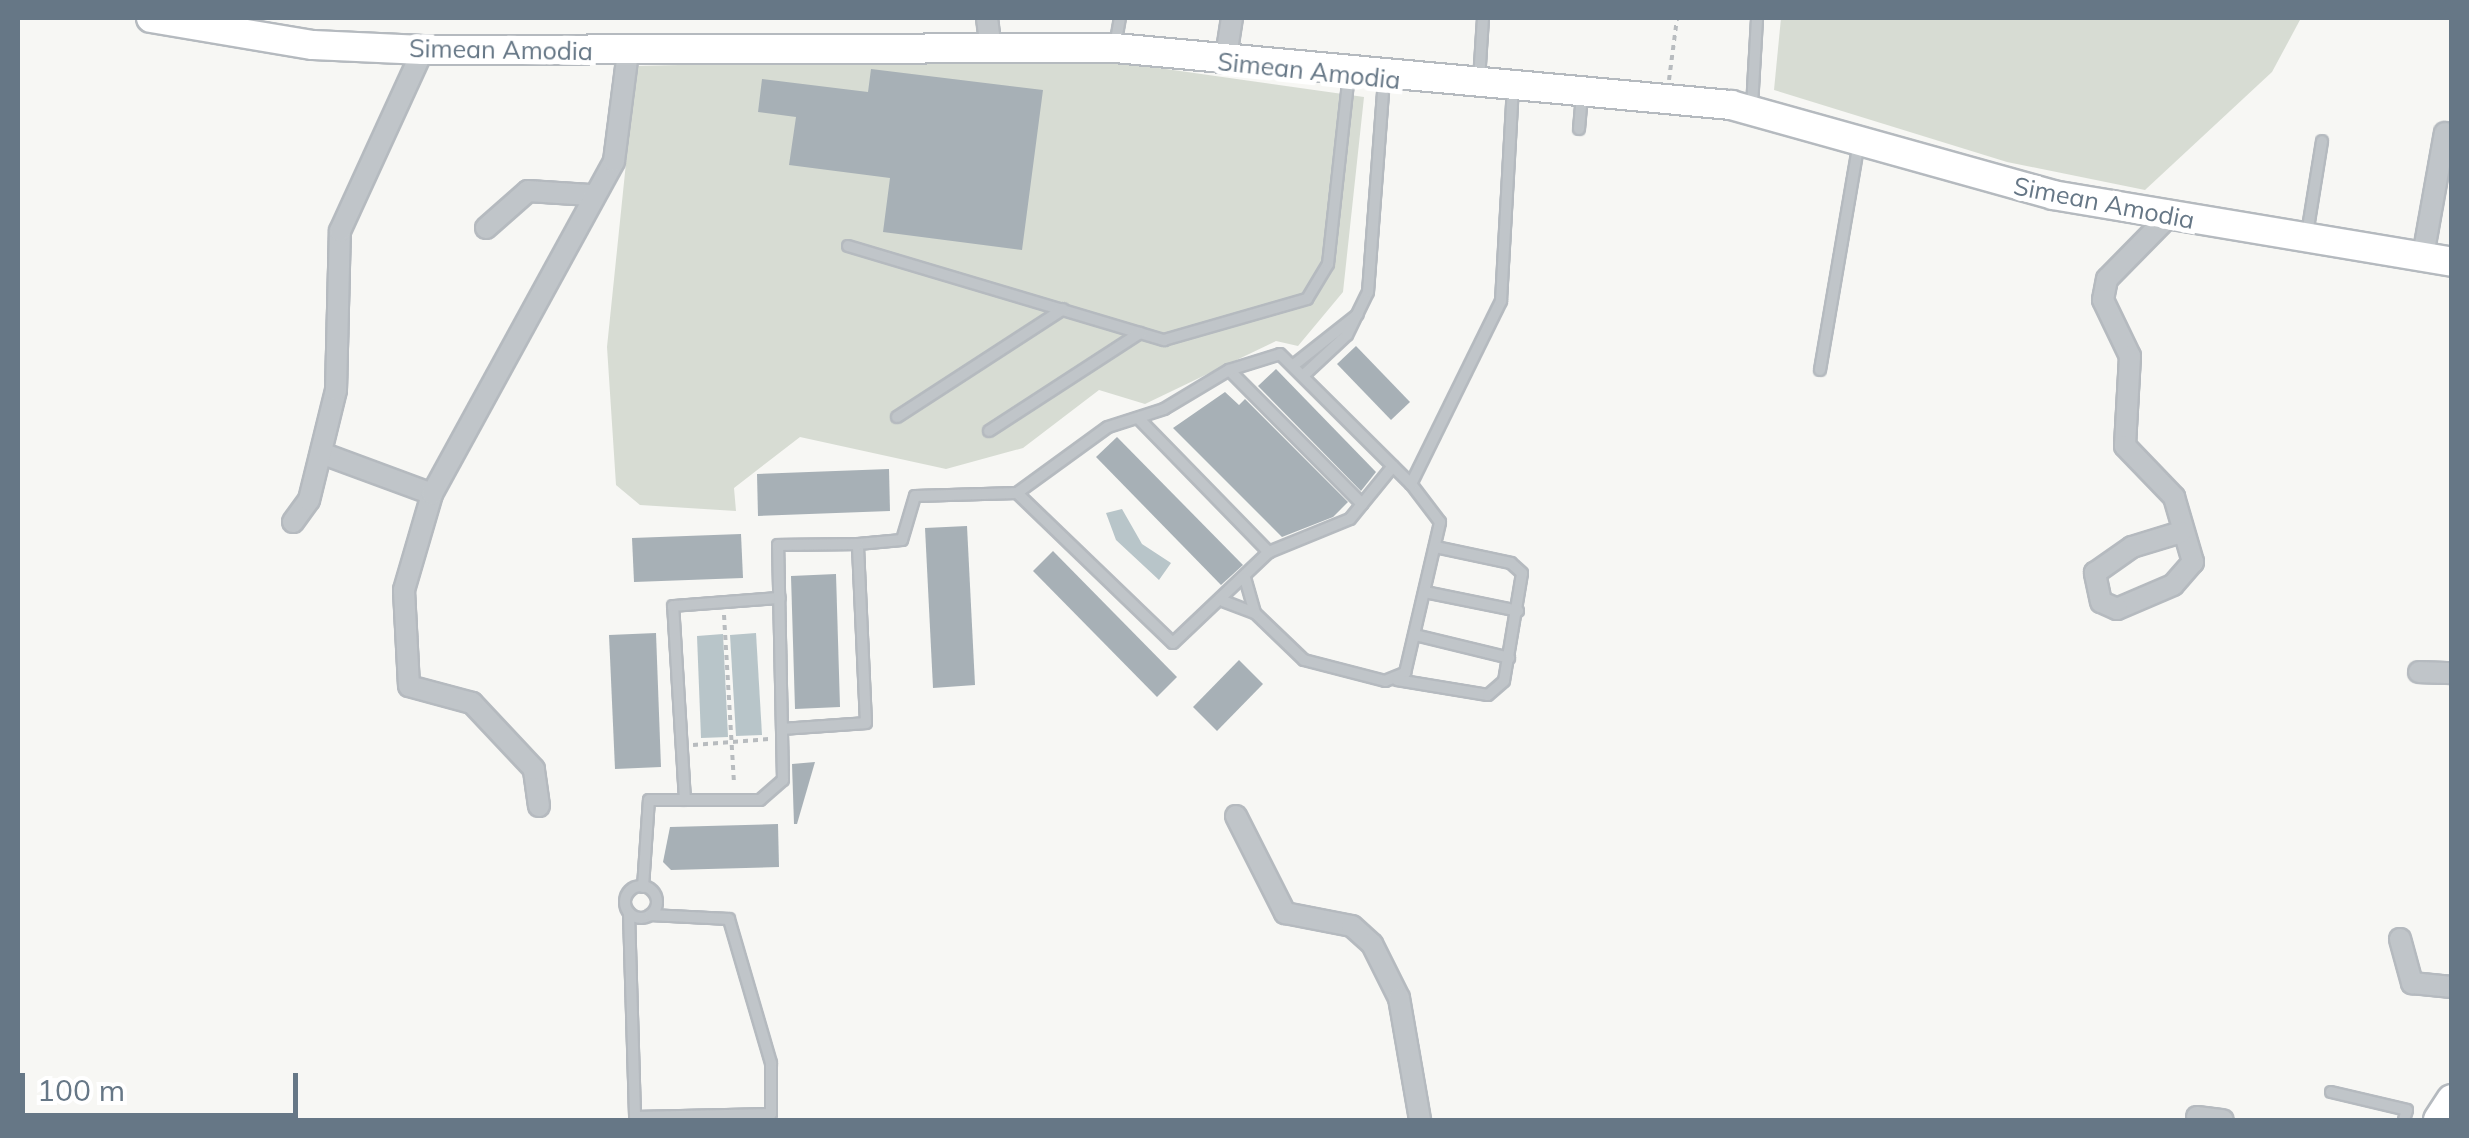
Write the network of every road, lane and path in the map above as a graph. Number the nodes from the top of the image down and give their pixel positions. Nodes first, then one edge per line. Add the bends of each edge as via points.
1 (151, 18) edge
2 (1120, 18) edge
3 (1232, 18) edge
4 (1483, 18) edge
5 (1677, 18) edge
6 (1757, 18) edge
7 (203, 23) edge
8 (988, 31) edge
9 (1115, 48) junction
10 (423, 50) junction
11 (628, 52) junction
12 (1224, 63) junction
13 (1349, 75) junction
14 (1384, 79) junction
15 (1478, 86) junction
16 (1513, 89) junction
17 (1582, 94) junction
18 (1666, 99) junction
19 (1752, 108) junction
20 (1579, 129) dead end
21 (2445, 133) dead end
22 (1860, 136) junction
23 (2322, 141) dead end
24 (590, 196) junction
25 (2169, 216) junction
26 (486, 228) dead end
27 (2307, 236) junction
28 (848, 246) dead end
29 (2423, 256) junction
30 (2452, 262) edge
31 (1063, 309) junction
32 (1360, 314) junction
33 (1140, 332) junction
34 (1295, 364) junction
35 (1229, 370) junction
36 (1820, 370) dead end
37 (1305, 374) junction
38 (898, 417) dead end
39 (1140, 420) junction
40 (988, 431) dead end
41 (321, 452) junction
42 (1393, 466) junction
43 (1410, 484) junction
44 (1017, 492) junction
45 (432, 494) junction
46 (1362, 504) junction
47 (293, 522) dead end
48 (2181, 532) junction
49 (858, 544) junction
50 (1436, 547) junction
51 (1269, 552) junction
52 (1245, 578) junction
53 (1425, 592) junction
54 (780, 598) junction
55 (1223, 601) junction
56 (724, 602) junction
57 (1518, 610) junction
58 (1255, 613) junction
59 (1416, 635) junction
60 (1508, 658) junction
61 (2419, 672) dead end
62 (2452, 673) edge
63 (1398, 680) junction
64 (783, 733) junction
65 (732, 742) junction
66 (682, 746) junction
67 (685, 800) junction
68 (734, 800) junction
69 (539, 806) dead end
70 (1236, 816) dead end
71 (643, 886) junction
72 (629, 913) junction
73 (650, 915) junction
74 (2400, 939) dead end
75 (2452, 987) edge
76 (2332, 1092) dead end
77 (2452, 1100) edge
78 (2197, 1117) dead end
79 (1420, 1120) edge
80 (2223, 1120) edge
81 (2404, 1120) edge
82 (2439, 1120) edge

1 - 7 street, Simean Amodia
2 - 9 lane
3 - 12 street
4 - 15 lane
5 - 18 path
6 - 19 lane
7 - 10 street, Simean Amodia
8 - 9 street, Simean Amodia
8 - 11 street, Simean Amodia
9 - 12 street, Simean Amodia
10 - 11 street, Simean Amodia
10 - 41 street via 340,231 336,390
11 - 24 street via 624,128
12 - 13 street, Simean Amodia
13 - 14 street, Simean Amodia
13 - 33 lane via 1328,264 1307,300 1164,340
14 - 15 street, Simean Amodia
14 - 32 lane
15 - 16 street, Simean Amodia
16 - 17 street, Simean Amodia
16 - 43 lane via 1495,327
17 - 18 street, Simean Amodia
17 - 20 lane
18 - 19 street, Simean Amodia
19 - 22 street, Simean Amodia
21 - 29 street
22 - 25 street, Simean Amodia via 1998,182
22 - 36 lane
23 - 27 lane
24 - 26 street via 528,191
24 - 45 street
25 - 27 street, Simean Amodia
25 - 48 street via 2107,279 2103,300 2130,356 2125,446 2167,486
27 - 29 street, Simean Amodia
28 - 31 lane
29 - 30 street, Simean Amodia
31 - 33 lane
31 - 38 lane
32 - 34 lane
32 - 37 lane
33 - 40 lane
34 - 35 lane via 1272,354
34 - 37 lane
35 - 39 lane
35 - 46 lane
37 - 42 lane
39 - 44 lane via 1108,426
39 - 51 lane
41 - 45 street
41 - 47 street
42 - 43 lane
42 - 46 lane
43 - 50 lane via 1440,522
44 - 49 lane via 915,496 902,540
44 - 55 lane via 1173,643
45 - 69 street via 404,590 409,686 472,703 534,768
46 - 51 lane via 1306,543
48 - 48 street via 2132,546 2096,573 2100,602 2117,609 2188,575 2192,553
49 - 54 lane via 778,545
49 - 64 lane via 866,723
50 - 53 lane
50 - 57 lane via 1518,568
51 - 52 lane
52 - 55 lane
52 - 58 lane
53 - 57 lane
53 - 59 lane
54 - 56 lane
54 - 64 lane
55 - 58 lane
56 - 65 path
56 - 66 lane via 673,606
57 - 60 lane
58 - 63 lane via 1304,660
59 - 60 lane
59 - 63 lane
60 - 63 lane via 1497,693
61 - 62 street
64 - 65 path
64 - 68 lane via 774,794
65 - 66 path
65 - 68 path
66 - 67 lane
67 - 68 lane
67 - 71 lane via 649,800
70 - 79 street via 1284,913 1352,926 1372,944 1398,998
71 - 72 lane via 629,892
71 - 73 lane via 656,898
72 - 73 lane
72 - 73 lane via 634,1117 771,1114 771,1063 730,919
74 - 75 street via 2412,983
76 - 81 lane via 2407,1110
77 - 82 main road
78 - 80 street

